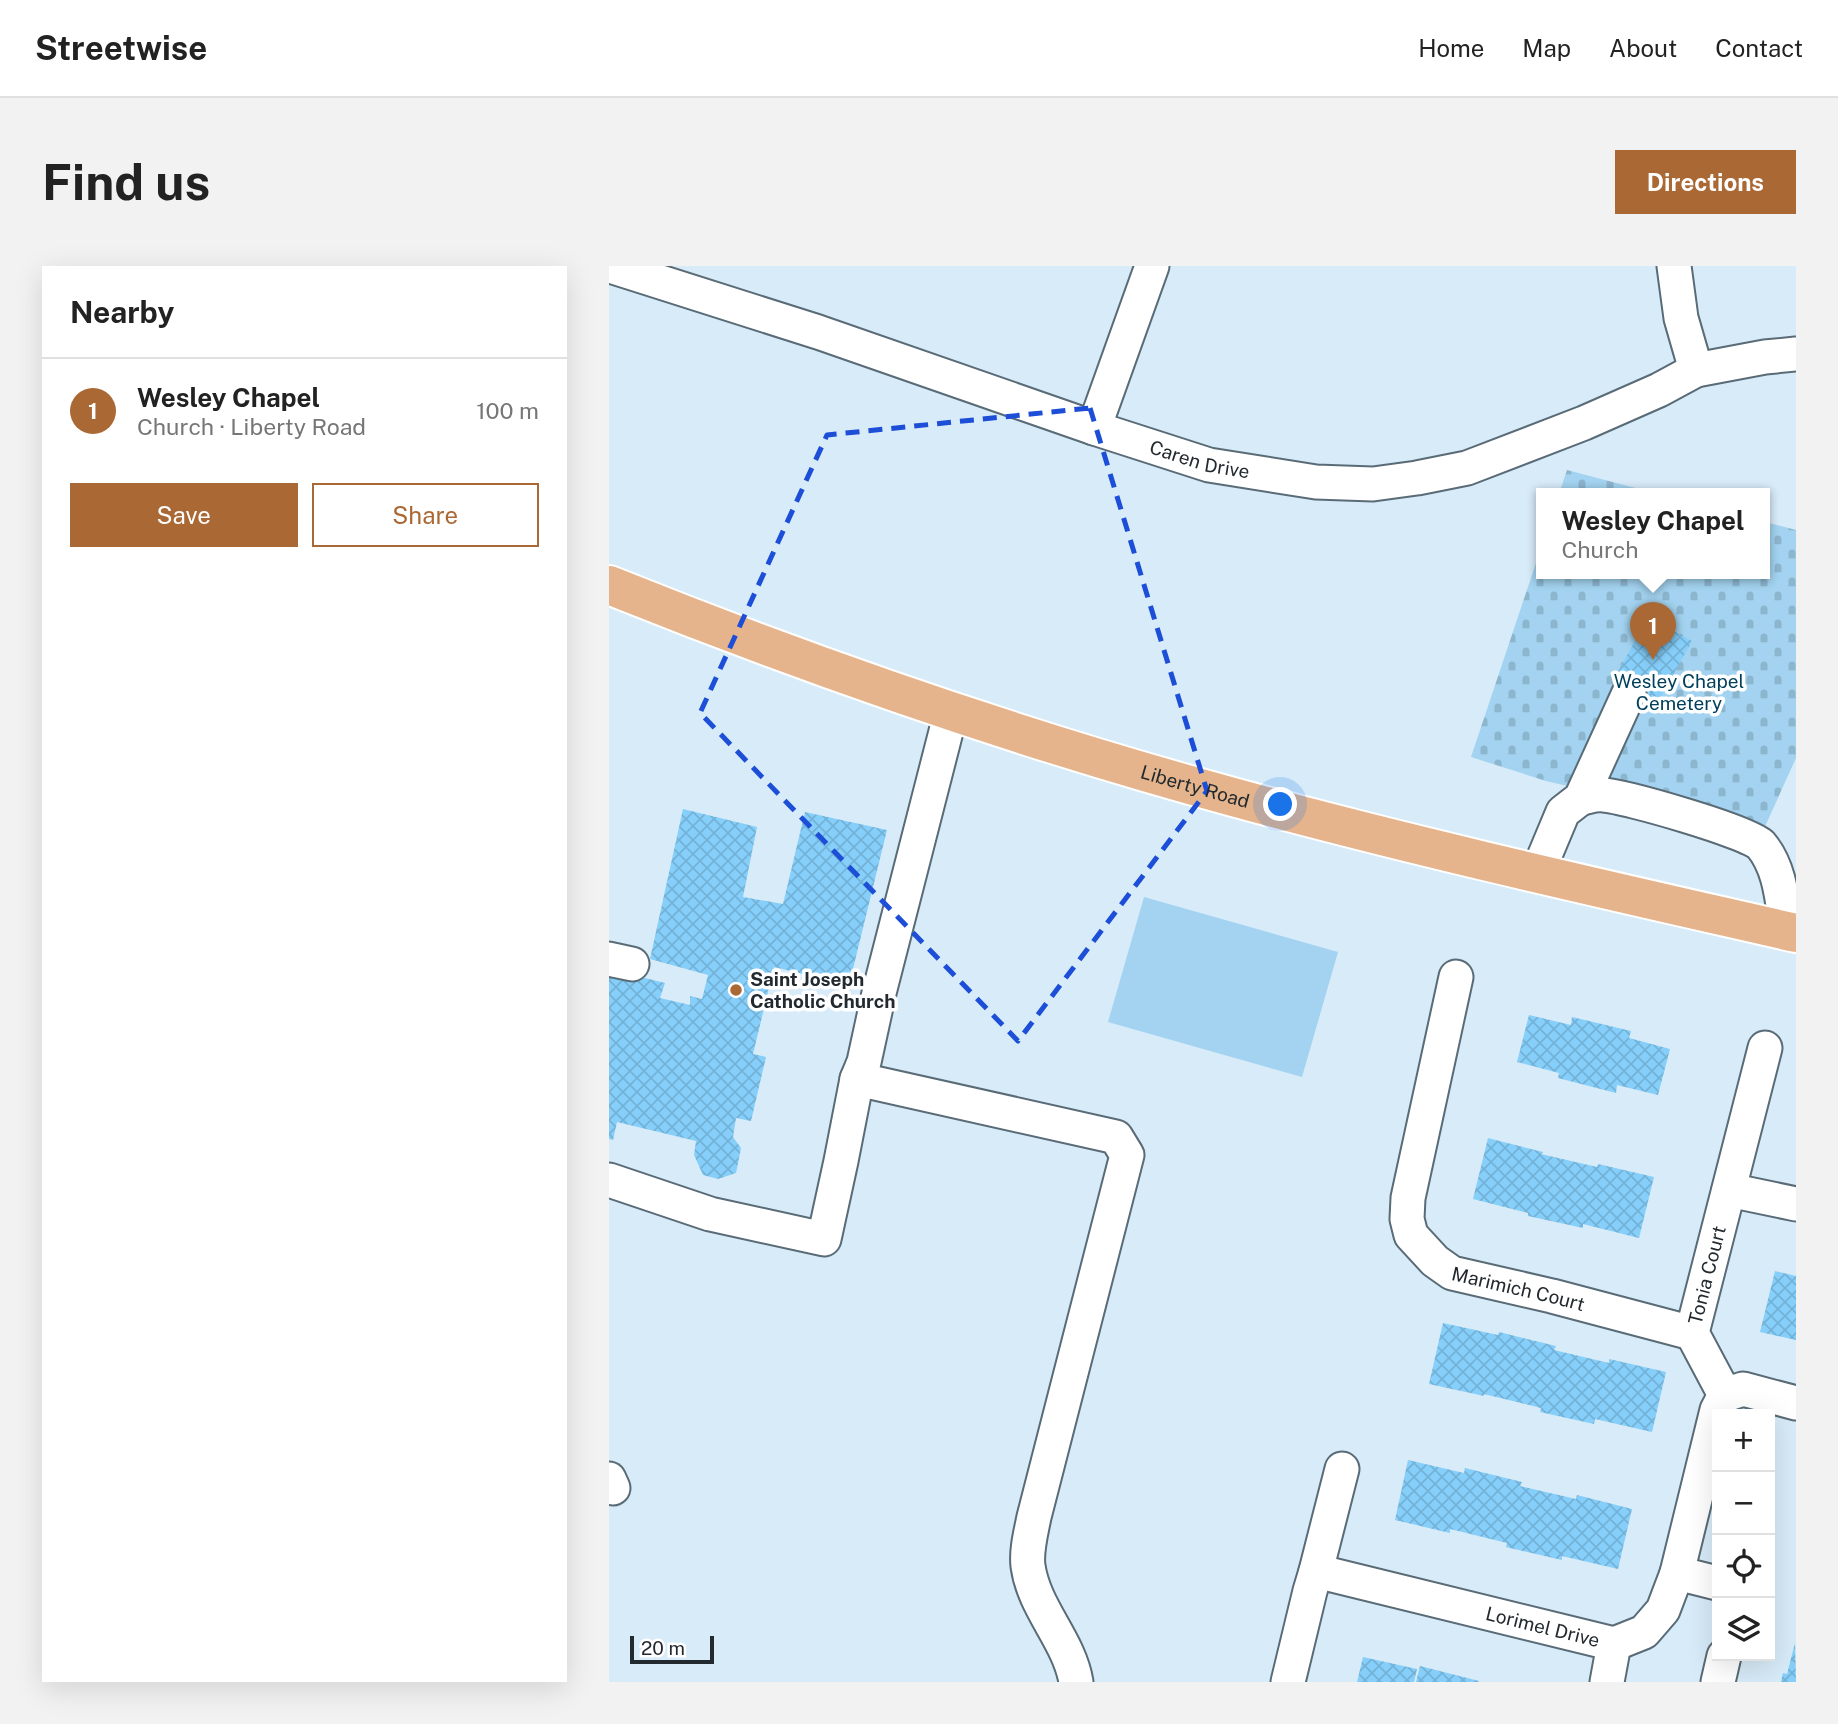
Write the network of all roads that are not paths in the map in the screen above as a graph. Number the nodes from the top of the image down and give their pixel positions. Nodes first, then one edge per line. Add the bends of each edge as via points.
1 (610, 266) edge
2 (1151, 266) edge
3 (1674, 266) edge
4 (1796, 354) edge
5 (1696, 370) junction
6 (1094, 428) junction
7 (609, 585) edge
8 (1629, 693) dead end
9 (951, 712) junction
10 (1581, 798) junction
11 (1537, 874) junction
12 (1792, 932) edge
13 (1456, 977) dead end
14 (1765, 1048) dead end
15 (860, 1070) junction
16 (609, 1180) edge
17 (1729, 1190) junction
18 (1796, 1204) edge
19 (1692, 1333) junction
20 (1725, 1395) junction
21 (1796, 1403) edge
22 (1342, 1469) dead end
23 (1316, 1571) junction
24 (1677, 1573) junction
25 (1712, 1582) edge
26 (1614, 1644) junction
27 (1723, 1661) edge
28 (1076, 1682) edge
29 (1288, 1682) edge
30 (1607, 1682) edge
31 (1718, 1682) edge

1 - 6 street, Caren Drive
2 - 6 street
3 - 5 street via 1681,318
4 - 5 street, Caren Drive
5 - 6 street, Caren Drive via 1584,424 1467,468 1373,484 1316,482 1209,465
7 - 9 main road, Liberty Road
8 - 10 street
9 - 11 main road, Liberty Road via 1231,797
9 - 15 street
10 - 11 street via 1563,812
10 - 12 street via 1602,795 1642,804 1758,842 1776,870
11 - 12 main road, Liberty Road
13 - 19 street, Marimich Court via 1408,1198 1411,1235 1452,1273
14 - 17 street, Tonia Court
15 - 16 street via 824,1239 710,1214
15 - 28 street via 1116,1137 1127,1155 1030,1542 1028,1564 1035,1592 1068,1653
17 - 18 street
17 - 19 street, Tonia Court
19 - 20 street, Tonia Court
20 - 21 street via 1743,1390
20 - 24 street, Lorimel Drive via 1717,1410
22 - 23 street
23 - 26 street, Lorimel Drive
23 - 29 street
24 - 25 street
24 - 26 street, Lorimel Drive via 1657,1618 1644,1632
26 - 30 street
27 - 31 street

